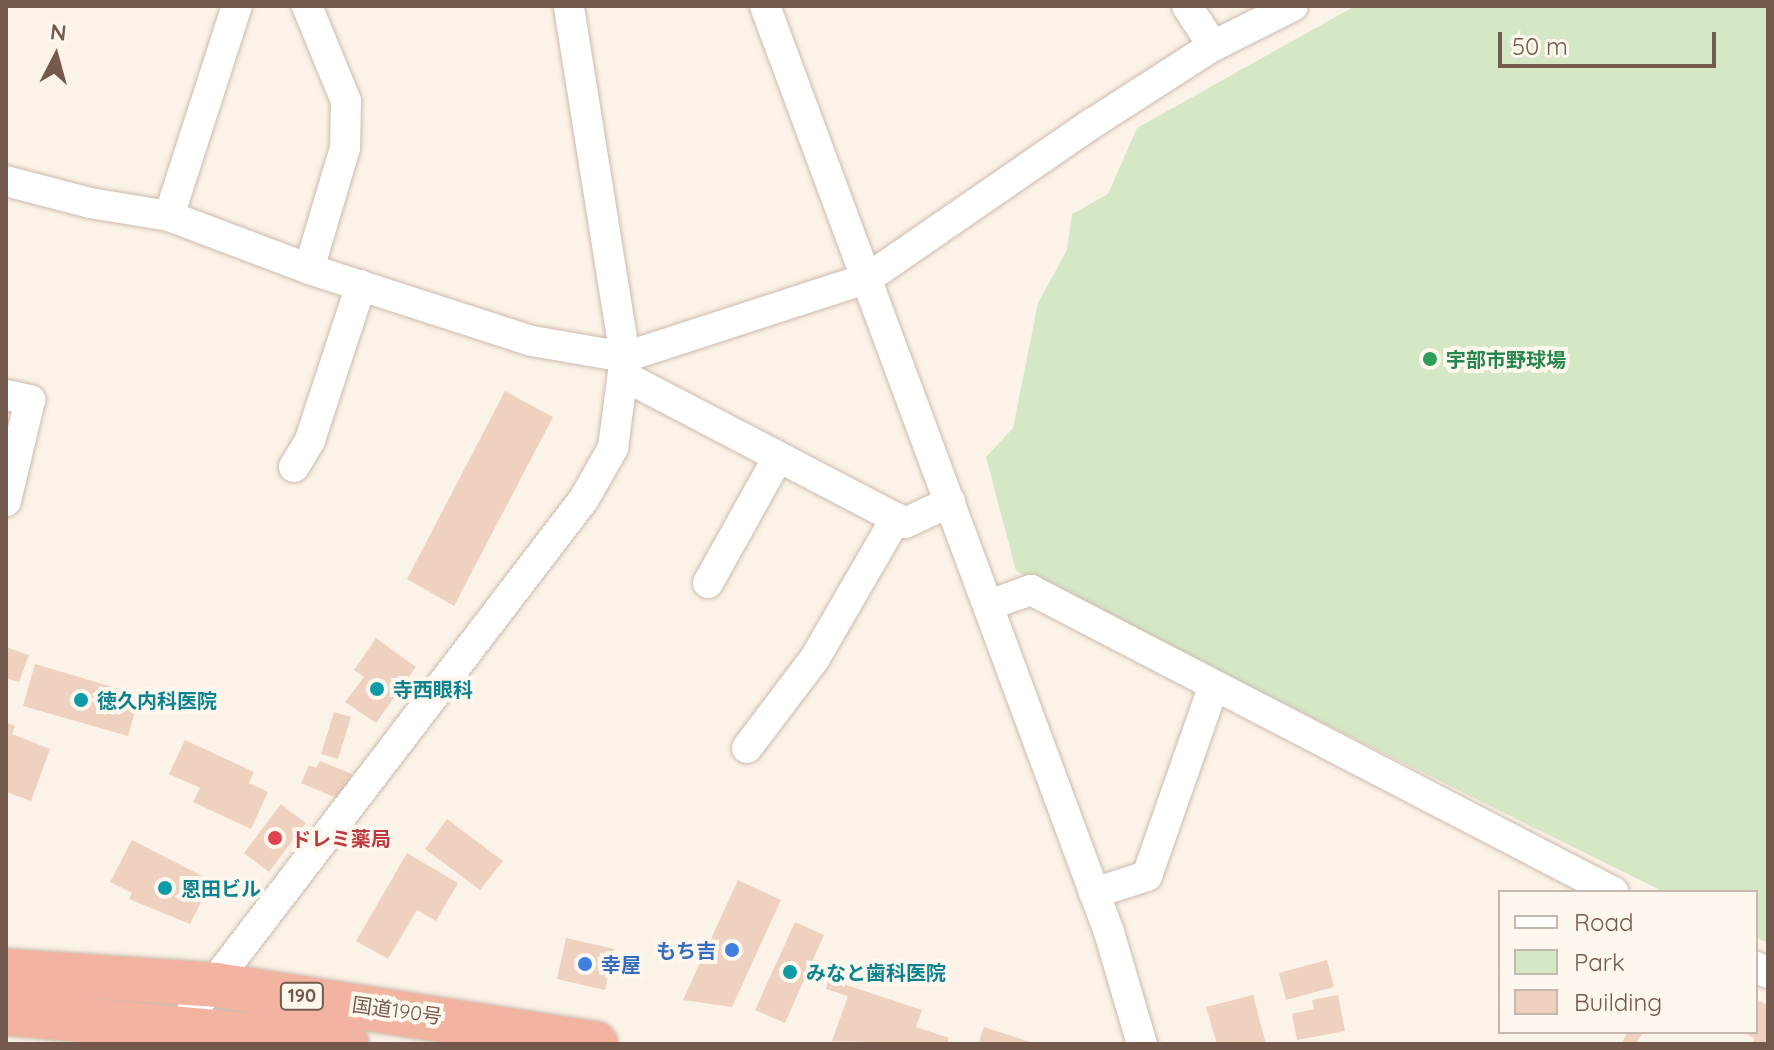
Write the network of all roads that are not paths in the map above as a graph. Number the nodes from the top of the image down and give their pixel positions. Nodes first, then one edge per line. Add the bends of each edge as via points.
1 (237, 6) edge
2 (307, 6) edge
3 (569, 6) edge
4 (765, 6) edge
5 (1187, 6) edge
6 (1293, 6) edge
7 (1213, 46) junction
8 (6, 181) edge
9 (169, 216) junction
10 (309, 269) junction
11 (868, 278) junction
12 (361, 285) junction
13 (624, 366) junction
14 (6, 395) edge
15 (778, 457) junction
16 (294, 467) dead end
17 (6, 501) edge
18 (950, 502) junction
19 (896, 518) junction
20 (708, 583) dead end
21 (989, 605) junction
22 (1214, 685) junction
23 (747, 748) dead end
24 (1609, 890) edge
25 (1094, 893) junction
26 (6, 971) edge
27 (216, 985) junction
28 (6, 1013) edge
29 (175, 1034) edge
30 (347, 1044) edge
31 (595, 1044) edge
32 (1142, 1044) edge

1 - 9 street
2 - 10 street via 346,101 345,148
3 - 13 street
4 - 11 street
5 - 7 street
6 - 7 street
7 - 11 street
8 - 9 street
9 - 10 street
10 - 12 street
11 - 13 street
11 - 18 street
12 - 13 street
12 - 16 street via 310,440
13 - 15 street
13 - 27 street via 613,448 584,499
14 - 17 street via 30,400
15 - 19 street
15 - 20 street
18 - 19 street via 905,523
18 - 21 street
19 - 23 street via 815,658
21 - 22 street via 1031,590
21 - 25 street
22 - 24 street
22 - 25 street via 1147,876
25 - 32 street via 1128,985
26 - 27 highway, 国道190号 / 190
27 - 29 street
27 - 31 highway, 国道190号 / 190
28 - 29 highway, 国道190号 / 190
29 - 30 highway, 国道190号 / 190

